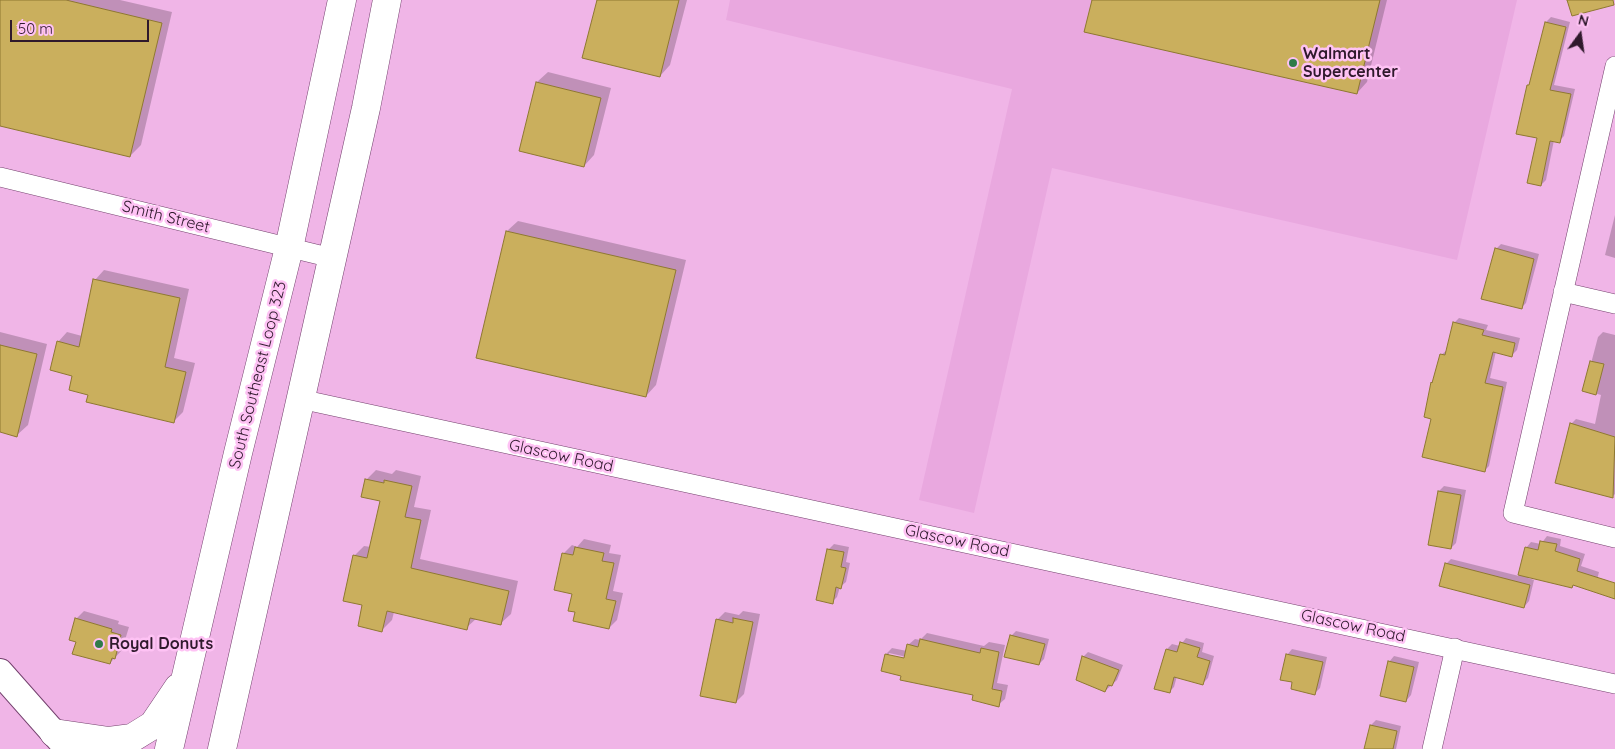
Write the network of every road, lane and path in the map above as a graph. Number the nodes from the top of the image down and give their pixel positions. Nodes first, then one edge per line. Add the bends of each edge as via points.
1 (342, 0) edge
2 (387, 0) edge
3 (1615, 66) edge
4 (0, 177) edge
5 (289, 248) junction
6 (332, 258) junction
7 (1563, 292) junction
8 (1615, 304) edge
9 (300, 399) junction
10 (1615, 538) edge
11 (1455, 648) junction
12 (0, 672) edge
13 (189, 672) junction
14 (1615, 684) edge
15 (61, 741) edge
16 (170, 749) edge
17 (222, 749) edge
18 (1432, 749) edge

1 - 5 highway, South Southeast Loop 323
2 - 6 highway
3 - 7 street
4 - 5 street, Smith Street
5 - 6 street, Smith Street
5 - 13 highway, South Southeast Loop 323 via 238,453
6 - 9 highway
7 - 8 street
7 - 10 street via 1513,514
9 - 11 street, Glascow Road
9 - 17 highway
11 - 14 street, Glascow Road
11 - 18 street
12 - 15 main road
13 - 15 highway via 153,725 132,738
13 - 16 highway, South Southeast Loop 323

